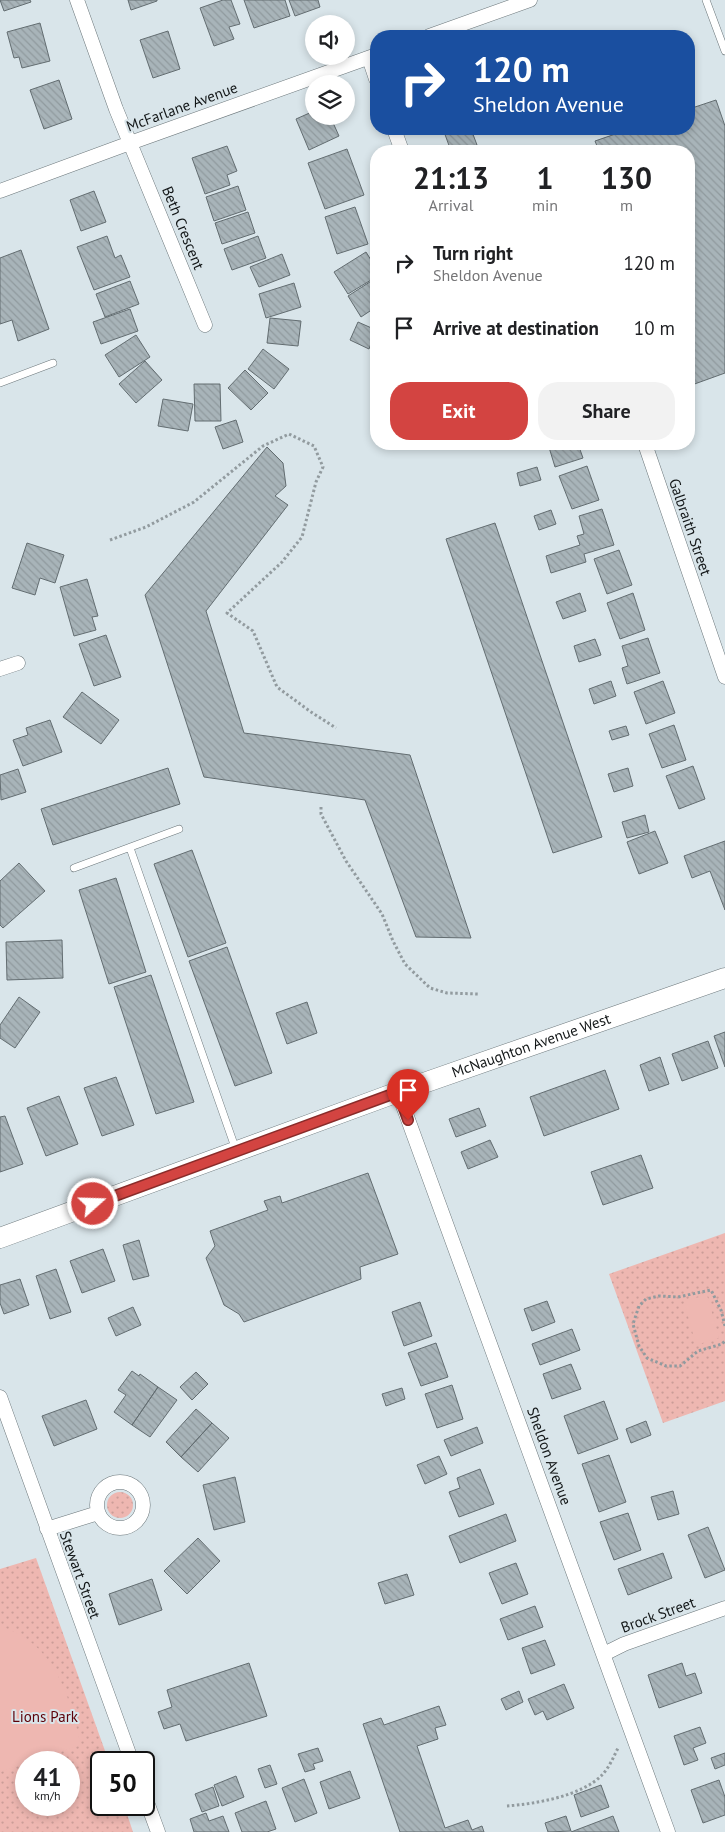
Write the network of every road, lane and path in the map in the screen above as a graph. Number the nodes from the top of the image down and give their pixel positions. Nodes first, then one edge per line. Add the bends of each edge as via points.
1 (77, 0) edge
2 (530, 0) edge
3 (706, 0) edge
4 (446, 30) edge
5 (725, 50) edge
6 (370, 58) edge
7 (130, 143) junction
8 (0, 191) edge
9 (205, 325) dead end
10 (53, 363) dead end
11 (0, 383) edge
12 (647, 450) edge
13 (110, 540) dead end
14 (18, 663) dead end
15 (0, 669) edge
16 (725, 677) edge
17 (336, 728) dead end
18 (322, 806) dead end
19 (179, 829) dead end
20 (130, 848) junction
21 (74, 868) dead end
22 (725, 978) edge
23 (478, 994) dead end
24 (398, 1092) junction
25 (237, 1152) junction
26 (0, 1238) edge
27 (723, 1309) edge
28 (725, 1326) edge
29 (725, 1341) edge
30 (0, 1397) edge
31 (98, 1513) dead end
32 (47, 1529) junction
33 (725, 1608) edge
34 (604, 1654) junction
35 (618, 1748) dead end
36 (128, 1751) edge
37 (507, 1806) dead end
38 (152, 1816) edge
39 (158, 1832) edge
40 (668, 1832) edge

1 - 7 street, Beth Crescent
2 - 4 street
3 - 5 lane
6 - 7 street, McFarlane Avenue
7 - 8 street, McFarlane Avenue
7 - 9 street, Beth Crescent
10 - 11 lane
12 - 16 street, Galbraith Street
13 - 17 path via 146,527 194,502 262,446 289,434 314,446 323,467 302,537 282,562 227,613 253,632 277,687
14 - 15 street
18 - 23 path via 321,814 346,861 382,914 405,964 430,988 447,994
19 - 20 lane
20 - 21 lane
20 - 25 lane
22 - 24 main road, McNaughton Avenue West
24 - 25 main road, McNaughton Avenue West
24 - 34 street, Sheldon Avenue
25 - 26 main road, McNaughton Avenue West
27 - 28 path
27 - 29 path via 711,1290 678,1297 659,1296 646,1299 634,1324 639,1346 647,1358 666,1366 680,1366 698,1351
30 - 32 street, Stewart Street
31 - 32 street
32 - 36 street, Stewart Street
33 - 34 street, Brock Street
34 - 40 street, Sheldon Avenue
35 - 37 path via 603,1775 582,1789 532,1804
38 - 39 street

